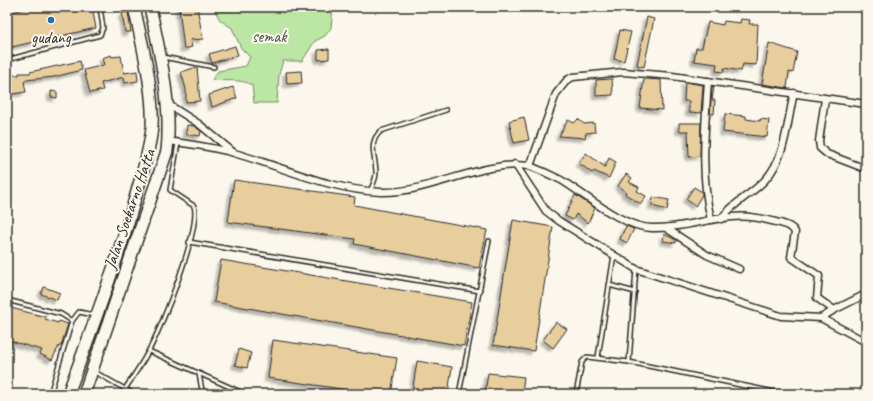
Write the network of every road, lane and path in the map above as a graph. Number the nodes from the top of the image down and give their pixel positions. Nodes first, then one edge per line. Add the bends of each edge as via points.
1 (100, 7) edge
2 (134, 7) edge
3 (150, 7) edge
4 (160, 57) junction
5 (7, 60) edge
6 (214, 67) dead end
7 (708, 81) junction
8 (794, 93) junction
9 (824, 99) junction
10 (166, 103) junction
11 (866, 104) edge
12 (446, 110) dead end
13 (173, 141) junction
14 (234, 153) junction
15 (515, 164) junction
16 (530, 166) junction
17 (866, 169) edge
18 (370, 190) junction
19 (721, 219) junction
20 (711, 220) junction
21 (666, 228) junction
22 (489, 241) dead end
23 (189, 242) junction
24 (614, 255) junction
25 (636, 269) junction
26 (739, 269) dead end
27 (609, 285) junction
28 (480, 291) junction
29 (635, 292) junction
30 (866, 294) edge
31 (7, 300) edge
32 (834, 310) junction
33 (96, 316) junction
34 (821, 318) junction
35 (72, 321) junction
36 (866, 342) edge
37 (149, 352) junction
38 (598, 357) junction
39 (629, 362) junction
40 (92, 370) junction
41 (199, 374) junction
42 (126, 389) junction
43 (50, 394) edge
44 (68, 394) edge
45 (84, 394) edge
46 (124, 394) edge
47 (134, 394) edge
48 (205, 394) edge
49 (245, 394) edge
50 (459, 394) edge
51 (576, 394) edge
52 (784, 394) edge

1 - 5 lane via 103,28 100,35
2 - 33 highway, Jalan Soekarno Hatta via 151,103 152,128 123,240
3 - 4 highway, Jalan Soekarno Hatta
4 - 6 lane
4 - 10 highway, Jalan Soekarno Hatta
7 - 8 street
7 - 16 street via 623,72 573,76 556,94
7 - 20 street via 704,167 706,198
8 - 9 street
8 - 19 street via 781,153 772,173 730,207
9 - 11 street
9 - 17 street via 818,141 820,148 827,154
10 - 13 highway, Jalan Soekarno Hatta
10 - 14 street via 198,124
12 - 18 lane via 377,134 373,144 376,176
13 - 14 street
13 - 23 lane via 170,188 174,194 194,206 195,217
13 - 40 highway, Jalan Soekarno Hatta
14 - 18 street via 326,183
15 - 16 street
15 - 18 street via 413,189 382,192
15 - 24 street via 546,211
16 - 21 street via 558,179 627,221 650,228
19 - 20 street
19 - 32 street via 758,218 792,228 795,232 791,256 819,276 817,298
20 - 21 street
21 - 26 street via 707,255
22 - 28 lane
23 - 28 lane
23 - 37 lane via 175,289
24 - 25 street
24 - 27 lane
25 - 29 lane
25 - 34 street via 781,316
27 - 29 lane
27 - 38 lane
28 - 50 lane
29 - 39 lane
30 - 32 street
31 - 35 lane via 61,314
32 - 34 street
33 - 35 lane via 79,312
33 - 44 highway, Jalan Soekarno Hatta
34 - 36 street
35 - 43 lane
37 - 41 lane
37 - 42 lane
38 - 39 lane
38 - 51 lane via 587,357 582,362
39 - 52 lane
40 - 42 lane
40 - 45 highway, Jalan Soekarno Hatta
41 - 48 lane
41 - 49 lane
42 - 46 lane
42 - 47 lane

